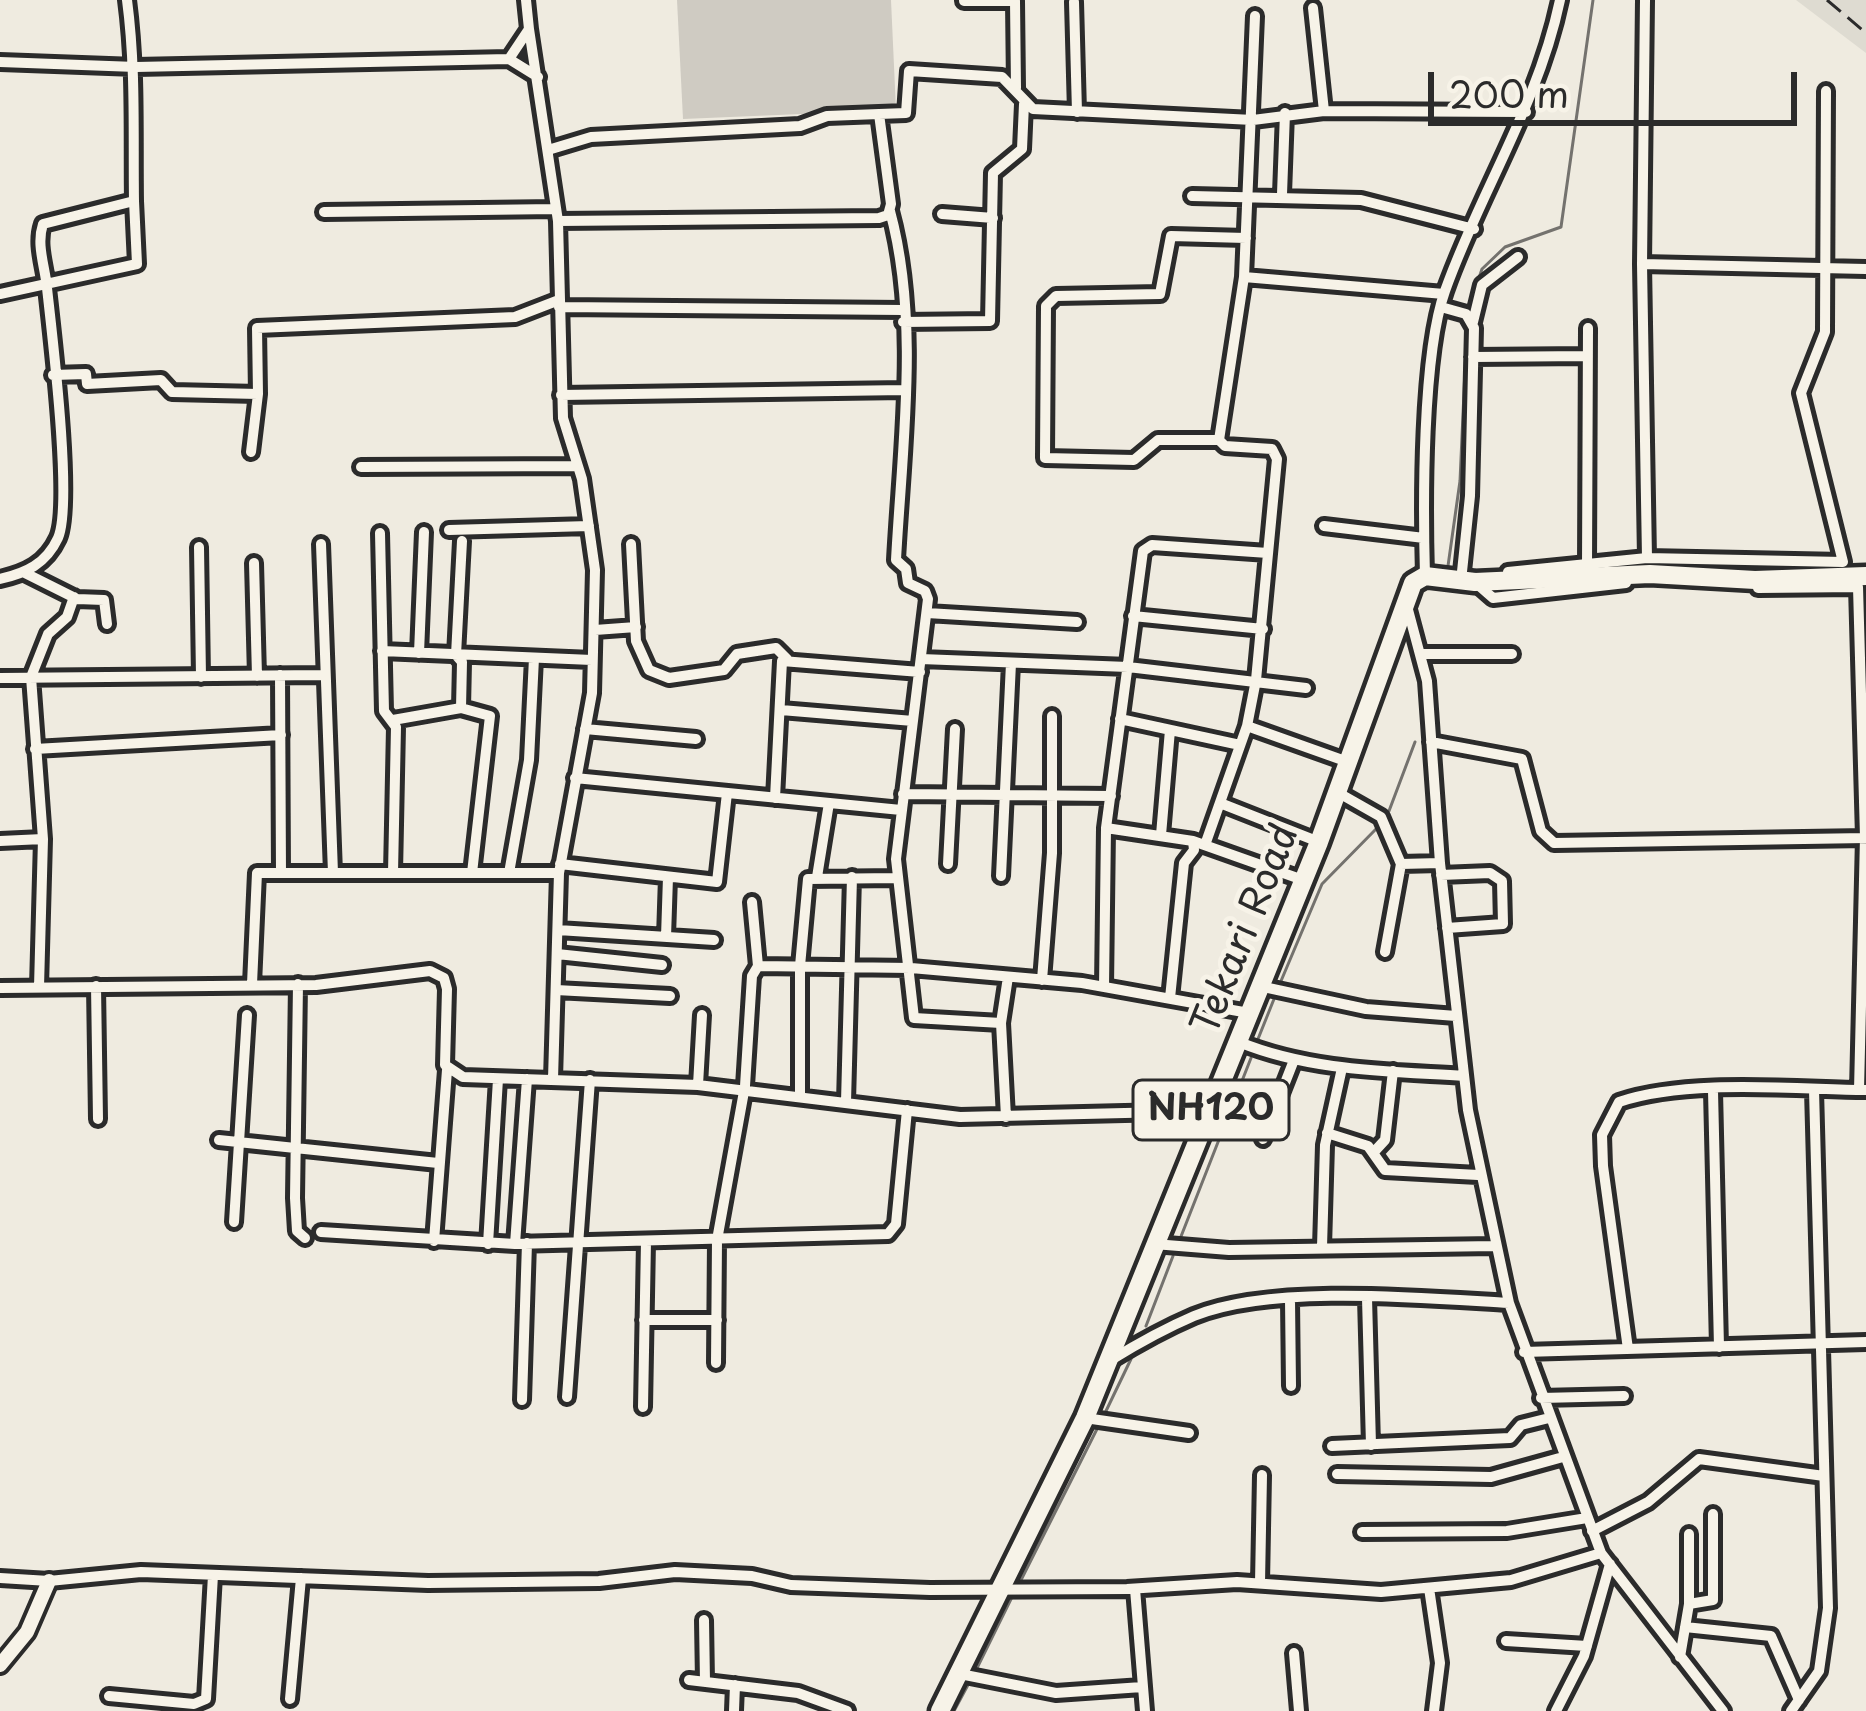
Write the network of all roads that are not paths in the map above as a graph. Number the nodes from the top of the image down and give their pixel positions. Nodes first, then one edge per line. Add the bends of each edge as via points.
1 (127, 0) edge
2 (526, 0) edge
3 (1560, 0) edge
4 (1645, 0) edge
5 (964, 2) edge
6 (1074, 2) edge
7 (1313, 8) dead end
8 (1255, 16) dead end
9 (529, 29) junction
10 (508, 59) junction
11 (0, 62) edge
12 (136, 67) junction
13 (538, 77) junction
14 (1016, 88) junction
15 (1826, 91) dead end
16 (1024, 104) junction
17 (1324, 111) junction
18 (1077, 112) junction
19 (1526, 112) junction
20 (1285, 113) junction
21 (879, 114) junction
22 (1252, 120) junction
23 (548, 150) junction
24 (1248, 194) junction
25 (1282, 194) junction
26 (1192, 196) dead end
27 (134, 201) junction
28 (890, 211) junction
29 (325, 212) dead end
30 (942, 214) dead end
31 (557, 215) junction
32 (993, 218) junction
33 (1474, 229) junction
34 (1246, 238) junction
35 (1518, 256) dead end
36 (1642, 264) junction
37 (1829, 268) junction
38 (1866, 269) edge
39 (1244, 277) junction
40 (47, 286) junction
41 (0, 294) edge
42 (1443, 301) junction
43 (559, 304) junction
44 (903, 316) junction
45 (1473, 322) junction
46 (1588, 328) dead end
47 (1587, 356) junction
48 (1473, 357) junction
49 (53, 375) junction
50 (905, 390) junction
51 (258, 394) junction
52 (561, 395) junction
53 (1219, 440) junction
54 (250, 452) dead end
55 (578, 466) junction
56 (361, 467) dead end
57 (589, 526) junction
58 (1324, 526) dead end
59 (449, 530) dead end
60 (424, 532) dead end
61 (380, 533) dead end
62 (1424, 538) junction
63 (462, 541) dead end
64 (321, 544) dead end
65 (631, 544) dead end
66 (199, 547) dead end
67 (1268, 553) junction
68 (1647, 558) junction
69 (254, 563) dead end
70 (1587, 566) junction
71 (25, 573) junction
72 (1425, 576) junction
73 (1866, 576) edge
74 (0, 579) edge
75 (1468, 582) junction
76 (74, 597) junction
77 (1404, 598) junction
78 (927, 613) junction
79 (1133, 616) junction
80 (1077, 622) dead end
81 (107, 624) dead end
82 (636, 627) junction
83 (1262, 629) junction
84 (595, 630) junction
85 (382, 651) junction
86 (419, 653) junction
87 (1422, 654) junction
88 (1512, 654) dead end
89 (456, 655) junction
90 (534, 658) junction
91 (788, 659) junction
92 (592, 660) junction
93 (1011, 663) junction
94 (920, 665) junction
95 (1128, 668) junction
96 (280, 675) junction
97 (322, 675) junction
98 (201, 676) junction
99 (257, 676) junction
100 (31, 677) junction
101 (0, 678) edge
102 (1256, 680) junction
103 (1306, 688) dead end
104 (460, 708) junction
105 (781, 710) junction
106 (1052, 716) dead end
107 (1120, 719) junction
108 (392, 720) junction
109 (913, 721) junction
110 (1247, 726) junction
111 (585, 729) junction
112 (955, 729) dead end
113 (1170, 730) junction
114 (281, 735) junction
115 (1431, 737) junction
116 (696, 739) dead end
117 (1240, 745) junction
118 (35, 749) junction
119 (1348, 762) junction
120 (575, 778) junction
121 (1336, 792) junction
122 (728, 794) junction
123 (903, 794) junction
124 (953, 794) junction
125 (1002, 795) junction
126 (1050, 795) junction
127 (1111, 796) junction
128 (776, 798) junction
129 (830, 803) junction
130 (1220, 803) junction
131 (901, 810) junction
132 (1106, 828) junction
133 (1161, 835) junction
134 (1865, 837) edge
135 (43, 839) junction
136 (0, 841) edge
137 (1319, 842) junction
138 (1199, 843) junction
139 (948, 864) dead end
140 (1401, 864) junction
141 (560, 869) junction
142 (1440, 869) junction
143 (281, 873) junction
144 (333, 873) junction
145 (393, 873) junction
146 (472, 873) junction
147 (509, 873) junction
148 (1001, 875) dead end
149 (668, 877) junction
150 (817, 877) junction
151 (852, 877) junction
152 (897, 878) junction
153 (1304, 880) junction
154 (752, 902) dead end
155 (1447, 928) junction
156 (558, 930) junction
157 (665, 937) junction
158 (714, 940) dead end
159 (1385, 952) dead end
160 (557, 953) junction
161 (662, 964) dead end
162 (758, 966) junction
163 (800, 966) junction
164 (850, 967) junction
165 (911, 968) junction
166 (1009, 977) junction
167 (1042, 980) junction
168 (252, 983) junction
169 (298, 984) junction
170 (96, 986) junction
171 (1259, 986) junction
172 (39, 987) junction
173 (1104, 987) junction
174 (0, 988) edge
175 (556, 990) junction
176 (670, 996) dead end
177 (1170, 998) junction
178 (1249, 1013) junction
179 (247, 1015) dead end
180 (702, 1015) dead end
181 (1456, 1016) junction
182 (1000, 1023) junction
183 (1239, 1042) junction
184 (1294, 1060) junction
185 (1342, 1068) junction
186 (447, 1070) junction
187 (1394, 1071) junction
188 (1464, 1076) junction
189 (497, 1078) junction
190 (527, 1079) junction
191 (554, 1079) junction
192 (590, 1081) junction
193 (698, 1085) junction
194 (744, 1090) junction
195 (1713, 1090) junction
196 (1814, 1090) junction
197 (1862, 1090) edge
198 (800, 1097) junction
199 (846, 1102) junction
200 (907, 1111) junction
201 (1006, 1117) junction
202 (98, 1119) dead end
203 (1204, 1126) junction
204 (1328, 1133) junction
205 (1263, 1139) dead end
206 (219, 1140) dead end
207 (238, 1142) junction
208 (298, 1148) junction
209 (1373, 1154) junction
210 (438, 1162) junction
211 (1478, 1174) junction
212 (234, 1222) dead end
213 (321, 1232) dead end
214 (305, 1238) dead end
215 (434, 1240) junction
216 (718, 1240) junction
217 (646, 1241) junction
218 (580, 1242) junction
219 (488, 1244) junction
220 (521, 1244) junction
221 (1154, 1244) junction
222 (1495, 1246) junction
223 (1322, 1247) junction
224 (1367, 1298) junction
225 (1290, 1300) junction
226 (1509, 1303) junction
227 (644, 1320) junction
228 (717, 1320) junction
229 (1820, 1342) junction
230 (1866, 1342) edge
231 (1719, 1347) junction
232 (1628, 1349) junction
233 (1524, 1352) junction
234 (1108, 1361) junction
235 (716, 1363) dead end
236 (1291, 1386) dead end
237 (1624, 1396) dead end
238 (567, 1397) dead end
239 (1541, 1398) junction
240 (523, 1400) dead end
241 (643, 1407) dead end
242 (1085, 1418) junction
243 (1549, 1418) junction
244 (1189, 1433) dead end
245 (1371, 1444) junction
246 (1332, 1446) dead end
247 (1564, 1457) junction
248 (1337, 1474) dead end
249 (1262, 1475) dead end
250 (1824, 1476) junction
251 (1713, 1514) dead end
252 (1590, 1524) junction
253 (1362, 1532) dead end
254 (1689, 1534) dead end
255 (1601, 1553) junction
256 (1610, 1564) junction
257 (213, 1575) junction
258 (0, 1578) edge
259 (302, 1578) junction
260 (49, 1581) junction
261 (1260, 1583) junction
262 (1135, 1588) junction
263 (1429, 1588) junction
264 (1000, 1591) junction
265 (1689, 1604) junction
266 (704, 1620) dead end
267 (1685, 1627) junction
268 (1506, 1641) dead end
269 (1587, 1646) junction
270 (1294, 1653) dead end
271 (1680, 1657) junction
272 (0, 1665) edge
273 (960, 1674) junction
274 (689, 1680) dead end
275 (705, 1682) junction
276 (735, 1685) junction
277 (1142, 1687) junction
278 (109, 1696) dead end
279 (290, 1699) dead end
280 (1795, 1706) edge
281 (194, 1707) edge
282 (734, 1711) edge
283 (847, 1711) edge
284 (940, 1711) edge
285 (1145, 1711) edge
286 (1299, 1711) edge
287 (1434, 1711) edge
288 (1556, 1711) edge
289 (1723, 1711) edge

1 - 12 street
2 - 9 street
3 - 19 street
4 - 36 street
5 - 14 street via 1015,1
6 - 18 street
7 - 17 street
8 - 22 street
9 - 10 street
9 - 13 street
10 - 12 street
10 - 13 street
11 - 12 street
12 - 27 street
13 - 23 street
14 - 16 street
14 - 21 street via 1002,77 909,71 906,113
15 - 37 street
16 - 18 street
16 - 32 street via 1022,148 993,173
17 - 19 street
17 - 20 street
18 - 22 street
19 - 33 street
20 - 22 street
20 - 25 street
21 - 23 street via 591,137
21 - 28 street
22 - 24 street
23 - 31 street
24 - 25 street
24 - 26 street
24 - 34 street
25 - 33 street via 1398,206
27 - 40 street via 137,264
27 - 40 street via 43,224
28 - 31 street via 879,218
28 - 44 street
29 - 31 street
30 - 32 street
31 - 43 street
32 - 44 street via 991,321
33 - 42 street
34 - 39 street
34 - 53 street via 1171,236 1160,294 1056,296 1046,306 1045,458 1134,460 1153,441
35 - 45 street via 1482,285
36 - 37 street
36 - 68 street
37 - 38 street
37 - 68 street via 1826,332 1801,393 1843,562
39 - 42 street
39 - 53 street
40 - 41 street
40 - 49 street
42 - 45 street
42 - 62 street
43 - 44 street
43 - 51 street via 515,317 258,328
43 - 52 street
44 - 50 street
45 - 48 street
46 - 47 street
47 - 48 street
47 - 70 street
48 - 75 street
49 - 51 street
49 - 71 street via 63,514 49,554
50 - 52 street
50 - 78 street via 896,560 908,584 925,591
51 - 54 street
52 - 55 street
53 - 67 street via 1277,454
55 - 56 street
55 - 57 street
57 - 59 street
57 - 84 street
58 - 62 street
60 - 86 street
61 - 85 street
62 - 72 street
63 - 89 street
64 - 97 street
65 - 82 street
66 - 98 street
67 - 79 street via 1146,546
67 - 83 street
68 - 70 street
69 - 99 street
70 - 75 street
71 - 74 street
71 - 76 street
72 - 75 highway
72 - 77 highway, Tekari Road / NH120
73 - 75 highway
75 - 134 street via 1492,598 1652,581 1858,587
76 - 81 street via 104,600
76 - 100 street
77 - 87 street
77 - 119 highway, Tekari Road / NH120
78 - 80 street
78 - 94 street
79 - 83 street
79 - 95 street
82 - 84 street
82 - 91 street via 642,660 664,677 727,669 740,653 778,648
83 - 102 street
84 - 92 street
85 - 86 street
85 - 108 street via 384,711
86 - 89 street
87 - 88 street
87 - 115 street
89 - 90 street
89 - 104 street
90 - 92 street
90 - 147 street via 529,760
91 - 94 street
91 - 105 street via 781,664
92 - 111 street
93 - 94 street
93 - 95 street
93 - 125 street
94 - 109 street
95 - 102 street
95 - 107 street
96 - 97 street
96 - 99 street
96 - 114 street
97 - 144 street
98 - 99 street
98 - 100 street
100 - 101 street
100 - 118 street
102 - 103 street
102 - 110 street
104 - 108 street
104 - 146 street via 491,722
105 - 109 street
105 - 128 street
106 - 126 street
107 - 113 street
107 - 127 street
108 - 145 street
109 - 123 street
110 - 117 street
110 - 119 street
111 - 116 street
111 - 120 street
112 - 124 street
113 - 117 street
113 - 133 street
114 - 118 street
114 - 143 street
115 - 134 street via 1522,759 1541,831 1554,843
115 - 142 street
117 - 130 street
118 - 135 street
119 - 121 highway, Tekari Road / NH120
120 - 122 street
120 - 141 street
121 - 137 highway, Tekari Road / NH120
121 - 140 street via 1381,817
122 - 128 street
122 - 149 street via 719,880
123 - 124 street
123 - 131 street
124 - 125 street
124 - 139 street
125 - 126 street
125 - 148 street
126 - 127 street
126 - 167 street
127 - 132 street
128 - 129 street
129 - 131 street
129 - 150 street
130 - 137 street
130 - 138 street
131 - 152 street
132 - 133 street
132 - 173 street
133 - 138 street
134 - 197 street
135 - 136 street
135 - 172 street
137 - 153 highway, Tekari Road / NH120
138 - 153 street
138 - 177 street via 1184,863
140 - 142 street
140 - 159 street
141 - 147 street
141 - 149 street
141 - 156 street
142 - 155 street
142 - 155 street via 1502,881 1502,924
143 - 144 street
143 - 168 street via 254,877
144 - 145 street
145 - 146 street
146 - 147 street
149 - 157 street
150 - 151 street
150 - 163 street via 807,884
151 - 152 street
151 - 164 street
152 - 165 street
153 - 171 highway, Tekari Road / NH120
154 - 162 street
155 - 181 street
156 - 157 street
156 - 160 street
157 - 158 street
160 - 161 street
160 - 175 street
162 - 163 street
162 - 194 street
163 - 164 street
163 - 198 street
164 - 165 street
164 - 199 street
165 - 166 street
165 - 182 street via 914,1018
166 - 167 street
166 - 182 street
167 - 173 street
168 - 169 street
168 - 170 street
169 - 186 street via 438,974 447,989
169 - 208 street
170 - 172 street
170 - 202 street
171 - 178 highway, Tekari Road / NH120
171 - 181 street via 1366,1009
172 - 174 street
173 - 177 street
175 - 176 street
175 - 191 street
177 - 178 street
178 - 183 highway, Tekari Road / NH120
179 - 207 street
180 - 193 street
181 - 188 street
182 - 201 street
183 - 184 street
183 - 203 highway, Tekari Road / NH120
184 - 185 street
184 - 205 street
185 - 187 street
185 - 204 street
186 - 189 street
186 - 210 street
187 - 188 street
187 - 209 street via 1384,1145
188 - 211 street
189 - 190 street
189 - 219 street
190 - 191 street
190 - 220 street
191 - 192 street
192 - 193 street
192 - 218 street
193 - 194 street
194 - 198 street
194 - 216 street
195 - 196 street
195 - 231 street
195 - 232 street via 1639,1095 1607,1116 1604,1166
196 - 197 street
196 - 229 street
198 - 199 street
199 - 200 street
200 - 201 street
200 - 216 street via 889,1234
201 - 203 street via 1128,1110
203 - 221 highway, Tekari Road / NH120
204 - 209 street
204 - 223 street
206 - 207 street
207 - 208 street
207 - 212 street
208 - 210 street
208 - 214 street via 297,1231
209 - 211 street via 1385,1169
210 - 215 street
211 - 222 street
213 - 215 street
215 - 219 street
216 - 217 street
216 - 228 street
217 - 218 street
217 - 227 street
218 - 220 street
218 - 238 street
219 - 220 street
220 - 240 street
221 - 223 street
221 - 234 highway, Tekari Road / NH120
222 - 223 street
222 - 226 street
224 - 225 street
224 - 226 street
224 - 245 street
225 - 234 street via 1195,1316
225 - 236 street
226 - 233 street
227 - 228 street
227 - 241 street
228 - 235 street
229 - 230 street
229 - 231 street
229 - 250 street
231 - 232 street
232 - 233 street
233 - 239 street
234 - 242 highway, Tekari Road / NH120
237 - 239 street
239 - 243 street
242 - 244 street
242 - 264 highway, Tekari Road / NH120
243 - 245 street via 1521,1425 1510,1438
243 - 247 street
245 - 246 street
247 - 248 street via 1491,1477
247 - 252 street
249 - 261 street
250 - 252 street via 1699,1459 1648,1502
250 - 280 street via 1827,1643
251 - 265 street via 1713,1600
252 - 253 street
252 - 255 street
254 - 265 street
255 - 256 street
255 - 263 street via 1511,1580
256 - 269 street
256 - 271 street
257 - 259 street
257 - 260 street
257 - 281 street via 208,1695
258 - 260 street
259 - 264 street via 599,1581 675,1572 791,1585
259 - 279 street
260 - 272 street via 27,1632
261 - 262 street
261 - 263 street
262 - 264 street
262 - 277 street
263 - 287 street via 1440,1663
264 - 273 highway, Tekari Road / NH120
265 - 267 street
266 - 275 street
267 - 271 street
267 - 280 street via 1771,1636
268 - 269 street
269 - 288 street
270 - 286 street
271 - 289 street
273 - 277 street via 1056,1693
273 - 284 highway, Tekari Road / NH120
274 - 275 street
275 - 276 street
276 - 282 street
276 - 283 street via 798,1693
277 - 285 street
278 - 281 street

